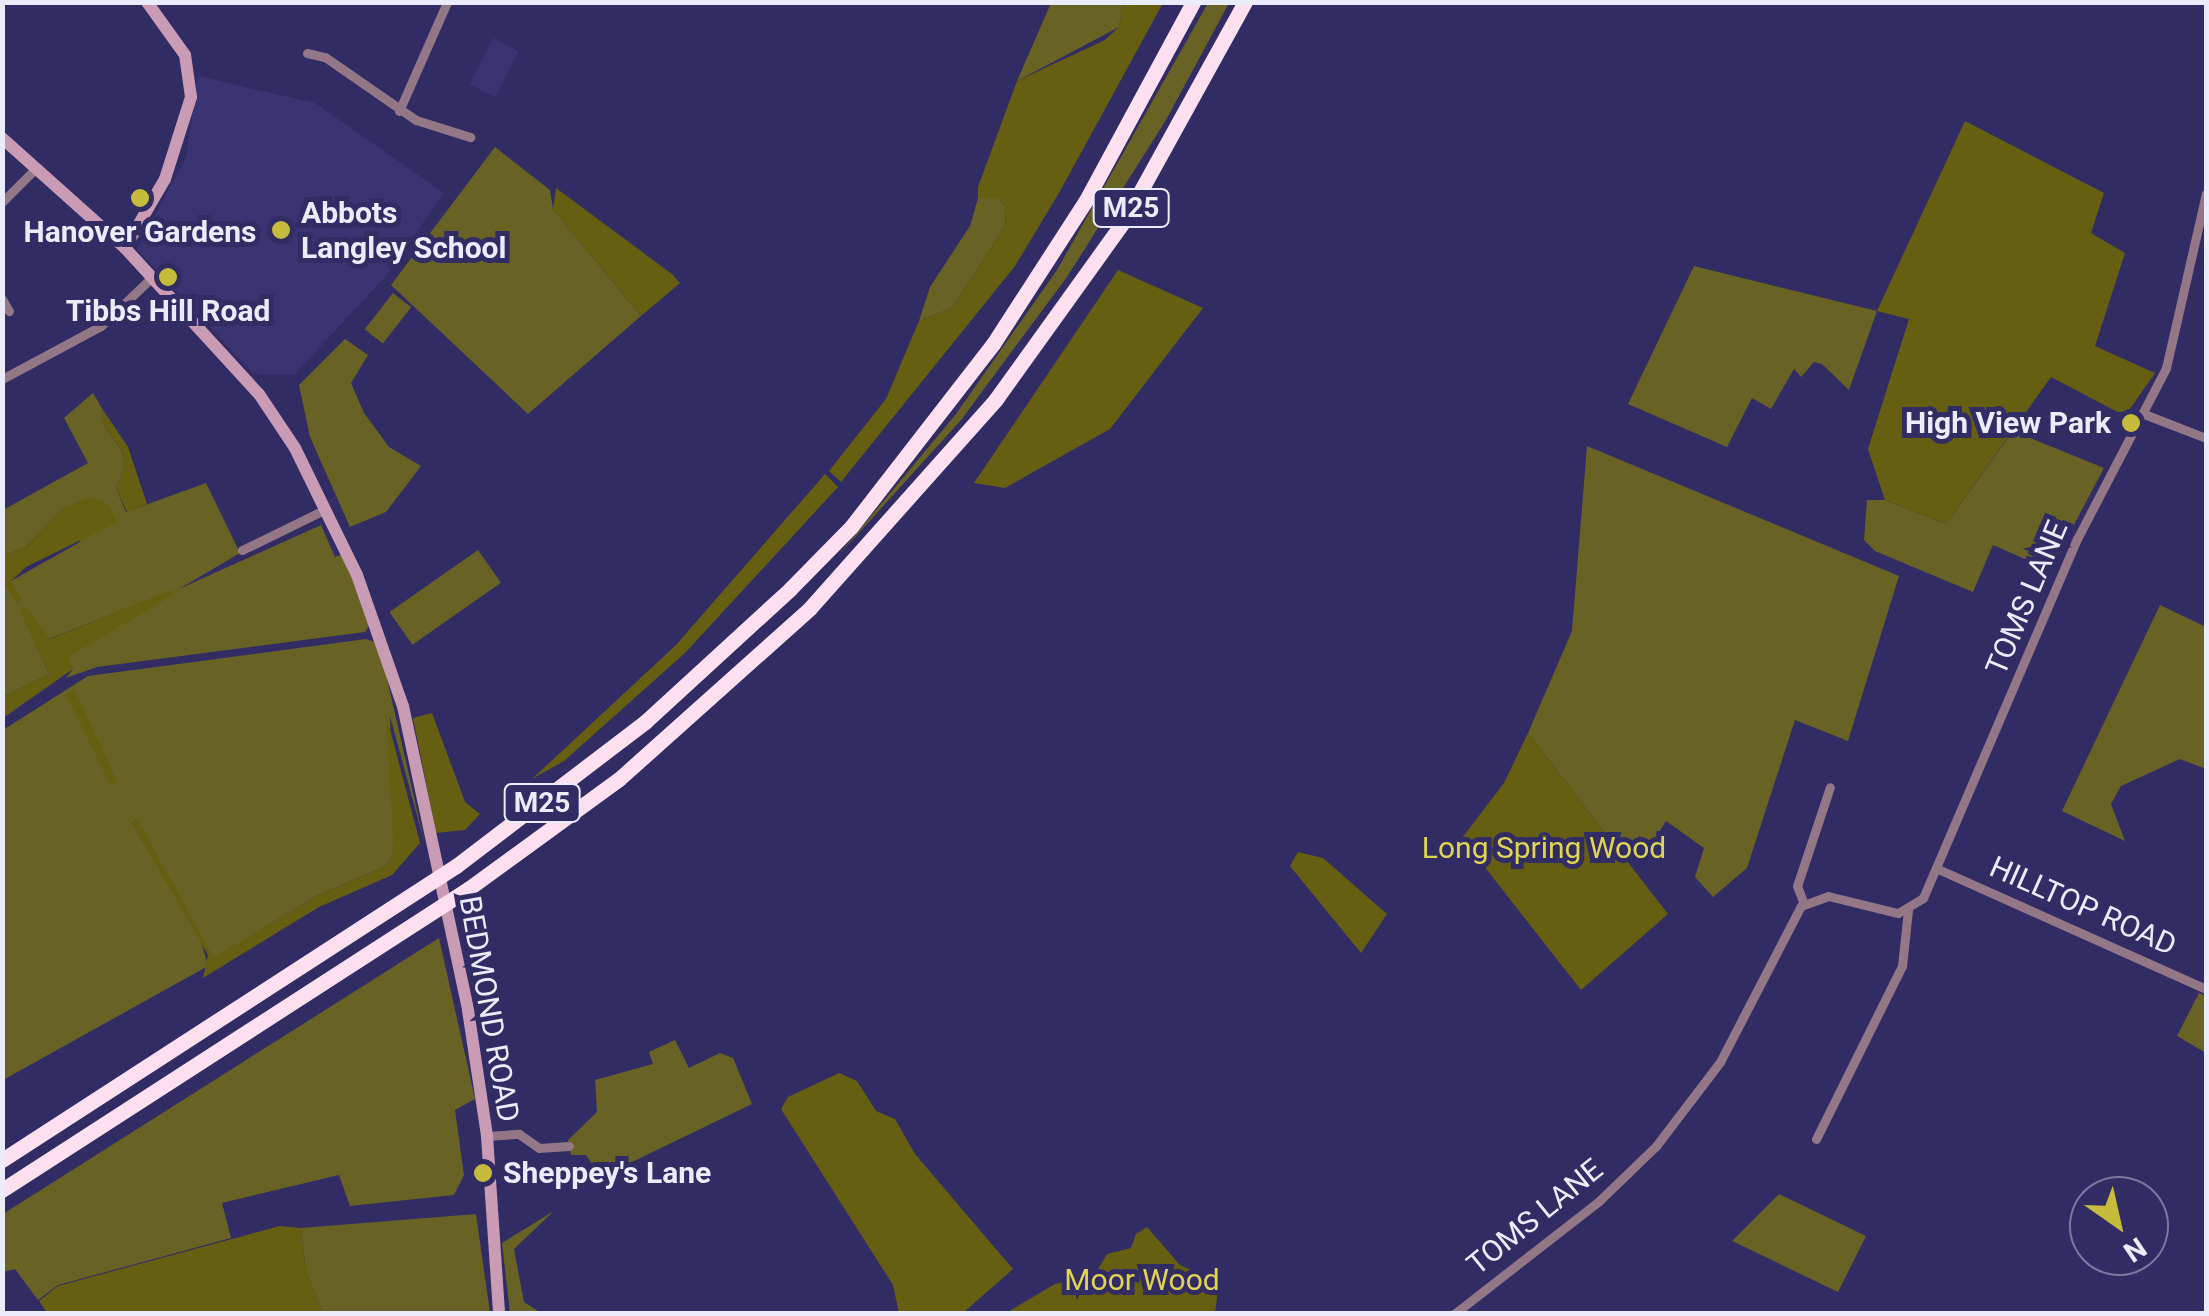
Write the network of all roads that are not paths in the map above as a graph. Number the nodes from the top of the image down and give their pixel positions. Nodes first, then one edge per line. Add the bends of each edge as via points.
1 (147, 2) edge
2 (447, 2) edge
3 (1193, 2) edge
4 (1246, 2) edge
5 (307, 52) dead end
6 (399, 111) junction
7 (470, 136) dead end
8 (2, 138) edge
9 (36, 168) junction
10 (2206, 194) edge
11 (2, 202) edge
12 (125, 248) junction
13 (151, 278) junction
14 (2, 299) edge
15 (10, 310) dead end
16 (2, 379) edge
17 (2144, 414) junction
18 (2206, 438) edge
19 (326, 509) junction
20 (242, 550) dead end
21 (1830, 787) dead end
22 (1938, 869) junction
23 (1804, 904) junction
24 (1908, 910) junction
25 (2206, 989) edge
26 (487, 1136) junction
27 (1816, 1139) dead end
28 (568, 1146) dead end
29 (2, 1160) edge
30 (2, 1190) edge
31 (499, 1314) edge
32 (1454, 1314) edge

1 - 12 street via 185,55 191,97 165,179
2 - 6 street
3 - 29 highway, M25 via 1094,186 993,344 851,527 790,589 706,670 564,788 456,866
4 - 30 highway, M25 via 1124,221 996,400 796,621 619,779 468,889
5 - 6 street
6 - 7 street
8 - 9 street
9 - 11 street
9 - 12 street
10 - 17 street, TOMS LANE via 2179,327
12 - 13 street
13 - 16 street via 100,326
13 - 19 street, BEDMOND ROAD via 259,394
14 - 15 street
17 - 18 street
17 - 22 street, TOMS LANE via 2065,566
19 - 20 street
19 - 26 street, BEDMOND ROAD via 390,670 452,931
21 - 23 street, TOMS LANE via 1797,886
22 - 24 street, TOMS LANE
22 - 25 street, HILLTOP ROAD
23 - 24 street via 1828,896 1885,912
23 - 32 street, TOMS LANE via 1720,1062 1656,1146 1599,1200
24 - 27 street via 1902,966
26 - 28 street via 519,1134 539,1148
26 - 31 street, BEDMOND ROAD

